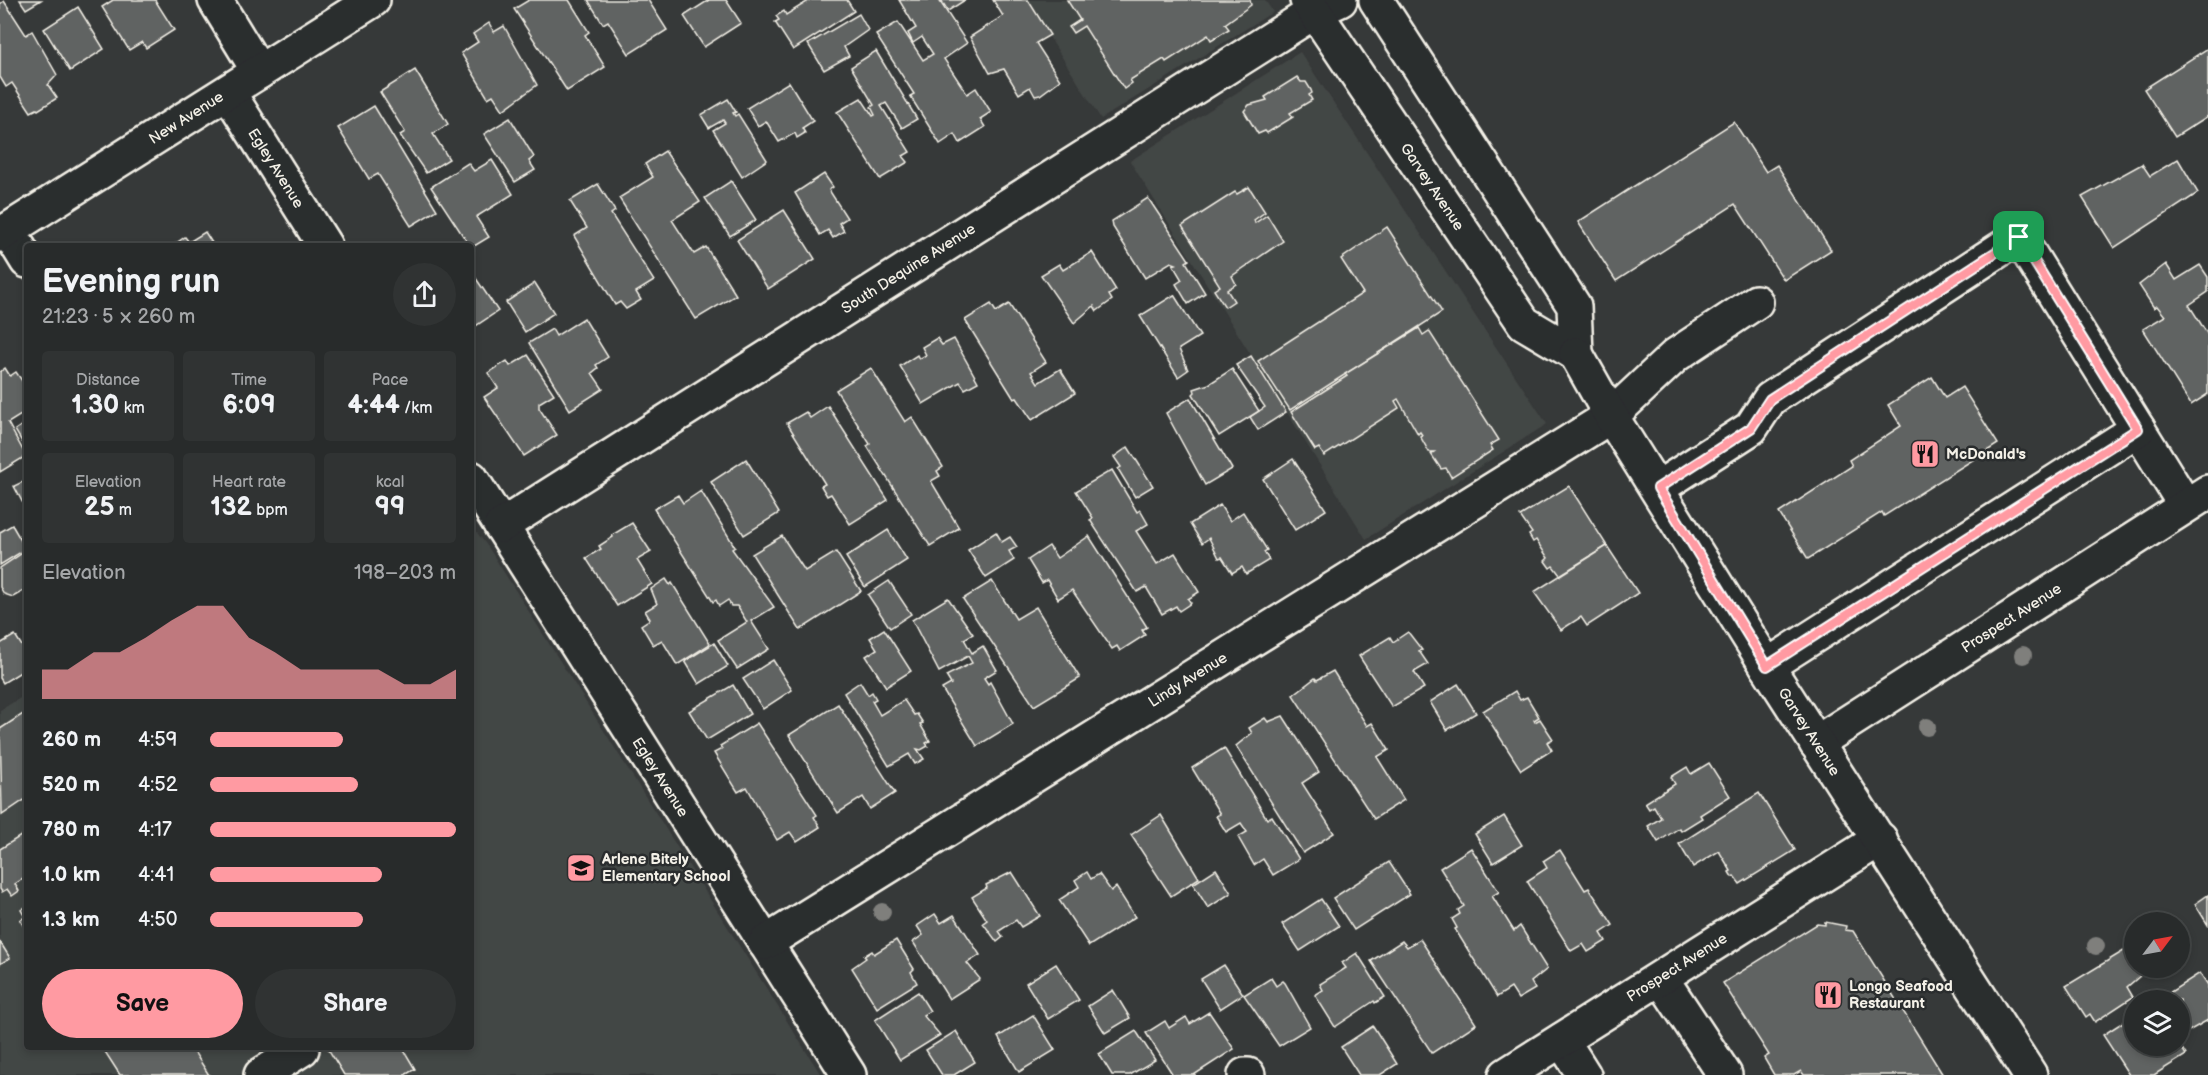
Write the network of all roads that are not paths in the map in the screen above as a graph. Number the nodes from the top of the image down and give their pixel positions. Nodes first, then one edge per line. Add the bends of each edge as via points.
1 (215, 0) edge
2 (373, 0) edge
3 (1376, 0) edge
4 (1320, 4) edge
5 (332, 11) edge
6 (259, 72) junction
7 (228, 92) junction
8 (4, 232) edge
9 (323, 243) edge
10 (24, 257) edge
11 (1756, 302) dead end
12 (1576, 354) junction
13 (1611, 416) junction
14 (2138, 429) junction
15 (474, 483) edge
16 (1658, 488) junction
17 (2197, 499) edge
18 (501, 526) junction
19 (1767, 666) junction
20 (1816, 742) junction
21 (1880, 839) junction
22 (765, 943) junction
23 (1661, 978) junction
24 (1562, 1040) junction
25 (300, 1050) edge
26 (261, 1075) edge
27 (849, 1075) edge
28 (1506, 1075) edge
29 (1584, 1075) edge
30 (1725, 1075) edge
31 (2030, 1075) edge

1 - 6 street
2 - 5 street, New Avenue
3 - 12 street, Garvey Avenue via 1574,306
4 - 12 street, Garvey Avenue via 1524,323
4 - 18 street, South Dequine Avenue
5 - 6 street, New Avenue
6 - 7 street, New Avenue
7 - 8 street, New Avenue
7 - 9 street, Egley Avenue
8 - 10 street
11 - 13 street, Lindy Avenue via 1676,355
12 - 13 street, Garvey Avenue
13 - 16 street, Garvey Avenue
13 - 22 street, Lindy Avenue
14 - 16 street via 2019,237 1770,399 1751,428
14 - 17 street
14 - 19 street
15 - 18 street, Egley Avenue
16 - 19 street, Garvey Avenue
17 - 20 street, Prospect Avenue
18 - 22 street, Egley Avenue
19 - 20 street, Garvey Avenue
20 - 21 street, Garvey Avenue
21 - 23 street, Prospect Avenue
21 - 31 street, Garvey Avenue
22 - 27 street, Egley Avenue
23 - 24 street, Prospect Avenue
23 - 30 street
24 - 28 street, Prospect Avenue
24 - 29 street
25 - 26 street

